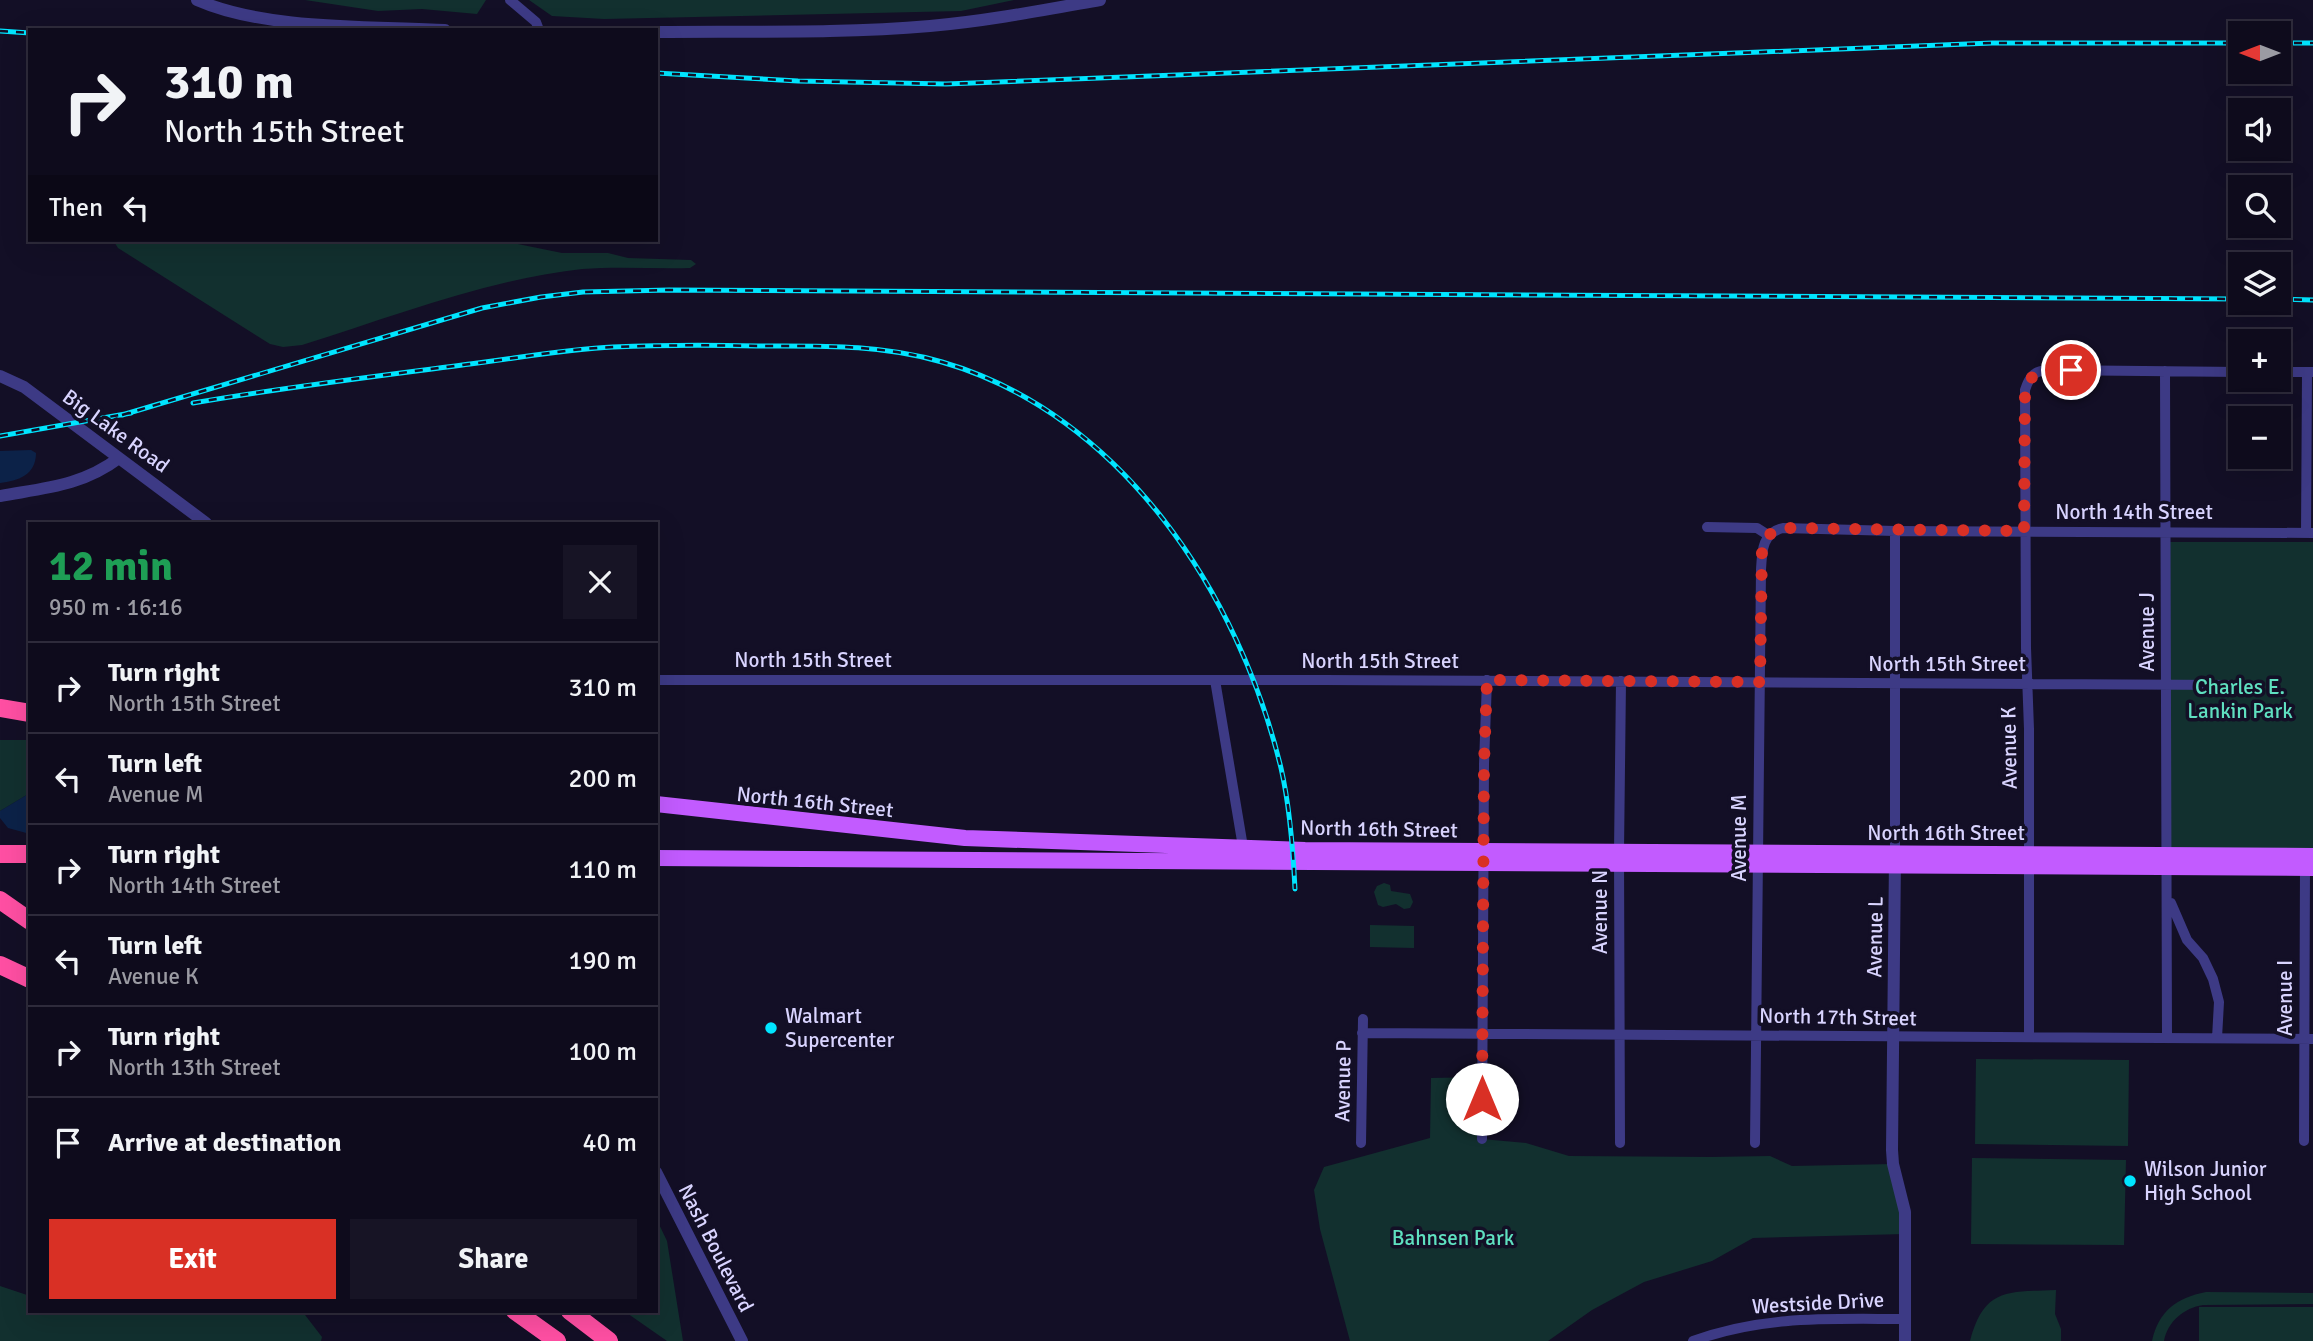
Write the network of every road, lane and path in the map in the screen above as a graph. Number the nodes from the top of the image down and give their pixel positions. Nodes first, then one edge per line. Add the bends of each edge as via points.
1 (197, 0) edge
2 (510, 0) edge
3 (1100, 0) edge
4 (414, 28) edge
5 (538, 28) edge
6 (658, 32) edge
7 (2165, 371) junction
8 (2228, 372) edge
9 (2291, 372) edge
10 (2310, 372) edge
11 (0, 376) edge
12 (119, 458) junction
13 (0, 496) edge
14 (205, 522) edge
15 (1707, 527) dead end
16 (1895, 531) junction
17 (2024, 531) junction
18 (2165, 531) junction
19 (2310, 533) edge
20 (1768, 536) junction
21 (658, 680) edge
22 (1215, 680) junction
23 (1487, 680) junction
24 (1621, 681) junction
25 (1760, 682) junction
26 (1896, 683) junction
27 (2027, 683) junction
28 (2166, 684) junction
29 (2229, 685) dead end
30 (0, 708) edge
31 (28, 713) edge
32 (658, 804) edge
33 (1243, 847) junction
34 (0, 854) edge
35 (28, 854) edge
36 (1484, 857) junction
37 (658, 858) edge
38 (1619, 858) junction
39 (1758, 858) junction
40 (1895, 859) junction
41 (2030, 860) junction
42 (2167, 861) junction
43 (2309, 862) edge
44 (2167, 892) junction
45 (0, 900) edge
46 (28, 920) edge
47 (0, 965) edge
48 (28, 978) edge
49 (1363, 1018) dead end
50 (1362, 1033) junction
51 (1482, 1034) junction
52 (1619, 1034) junction
53 (1756, 1035) junction
54 (1893, 1037) junction
55 (2029, 1037) junction
56 (2167, 1038) junction
57 (2217, 1038) junction
58 (2309, 1039) edge
59 (1482, 1139) dead end
60 (2304, 1140) dead end
61 (1361, 1143) dead end
62 (1620, 1143) dead end
63 (1755, 1143) dead end
64 (658, 1176) edge
65 (517, 1313) edge
66 (573, 1313) edge
67 (1905, 1319) junction
68 (557, 1341) edge
69 (609, 1341) edge
70 (742, 1341) edge
71 (1693, 1341) edge
72 (1905, 1341) edge

1 - 4 street via 232,13 276,19
2 - 5 street
3 - 6 street via 918,27
7 - 8 street
7 - 17 street, Avenue K via 2039,370 2031,376 2024,404
7 - 18 street, Avenue J
9 - 10 street
10 - 19 street
11 - 12 street, Big Lake Road via 24,387
12 - 13 street via 76,482
12 - 14 street, Big Lake Road
15 - 20 street, North 14th Street via 1757,528
16 - 17 street, North 14th Street
16 - 20 street, North 14th Street via 1783,528
16 - 26 street, Avenue L
17 - 18 street, North 14th Street
17 - 27 street, Avenue K
18 - 19 street, North 14th Street
18 - 28 street, Avenue J
20 - 25 street, Avenue M via 1762,548
21 - 22 street, North 15th Street
22 - 23 street, North 15th Street
22 - 33 street
23 - 24 street, North 15th Street
23 - 36 street
24 - 25 street, North 15th Street
24 - 38 street, Avenue N
25 - 26 street, North 15th Street
25 - 39 street, Avenue M
26 - 27 street, North 15th Street
26 - 40 street, Avenue L
27 - 28 street, North 15th Street
27 - 41 street, Avenue K
28 - 29 street, North 15th Street
28 - 42 street, Avenue J
30 - 31 highway
32 - 33 main road, North 16th Street via 977,839
33 - 36 main road, North 16th Street
34 - 35 highway
36 - 37 main road, North 16th Street
36 - 38 main road, North 16th Street
36 - 51 street
38 - 39 main road, North 16th Street
38 - 52 street, Avenue N
39 - 40 main road, North 16th Street
39 - 53 street, Avenue M
40 - 41 main road, North 16th Street
40 - 54 street, Avenue L
41 - 42 main road, North 16th Street
41 - 55 street, Avenue K
42 - 43 main road, North 16th Street
42 - 44 street, Avenue J
43 - 58 street, Avenue I
44 - 56 street, Avenue J
44 - 57 street, Avenue J via 2187,940 2213,978 2219,1002
45 - 46 highway
47 - 48 highway
49 - 50 street, Avenue P
50 - 51 street, North 17th Street
50 - 61 street, Avenue P
51 - 52 street, North 17th Street
51 - 59 street
52 - 53 street, North 17th Street
52 - 62 street, Avenue N
53 - 54 street, North 17th Street
53 - 63 street, Avenue M
54 - 55 street, North 17th Street
54 - 67 street, Avenue L via 1892,1150 1905,1212
55 - 56 street, North 17th Street
56 - 57 street, North 17th Street
57 - 58 street, North 17th Street
58 - 60 street, Avenue I
64 - 70 street, Nash Boulevard
65 - 68 highway
66 - 69 highway
67 - 71 street, Westside Drive via 1780,1320 1723,1330
67 - 72 street, Avenue L

